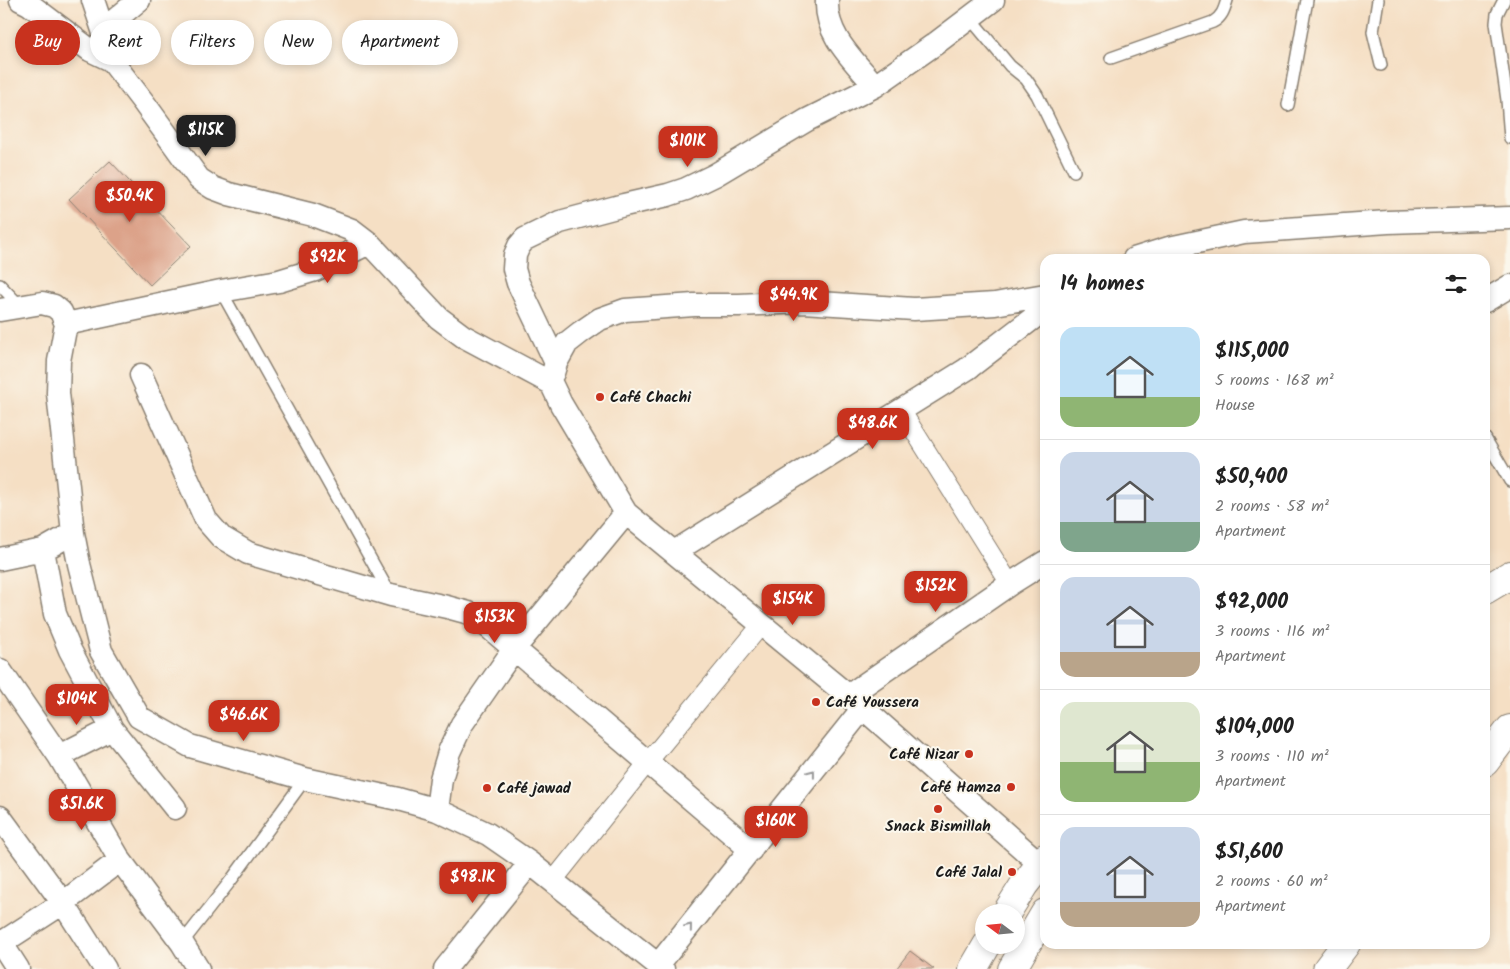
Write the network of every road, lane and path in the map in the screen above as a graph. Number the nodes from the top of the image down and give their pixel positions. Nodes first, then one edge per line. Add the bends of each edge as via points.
1 (21, 0) edge
2 (93, 0) edge
3 (139, 0) edge
4 (827, 0) edge
5 (993, 0) edge
6 (1227, 0) edge
7 (1307, 0) edge
8 (1378, 0) edge
9 (1504, 0) edge
10 (970, 18) junction
11 (100, 20) edge
12 (115, 20) edge
13 (90, 50) edge
14 (1110, 58) dead end
15 (114, 65) edge
16 (1380, 66) dead end
17 (875, 86) junction
18 (1288, 105) dead end
19 (1510, 138) edge
20 (1074, 171) dead end
21 (1510, 218) edge
22 (369, 243) junction
23 (1150, 254) edge
24 (0, 284) edge
25 (1510, 286) edge
26 (221, 290) junction
27 (1040, 296) edge
28 (1490, 298) edge
29 (11, 308) edge
30 (1040, 313) edge
31 (66, 324) junction
32 (553, 373) junction
33 (141, 375) dead end
34 (901, 410) junction
35 (1490, 447) edge
36 (1510, 481) edge
37 (626, 513) junction
38 (73, 533) junction
39 (43, 550) junction
40 (674, 552) junction
41 (0, 560) edge
42 (1040, 565) edge
43 (1510, 575) edge
44 (1010, 584) junction
45 (1490, 587) edge
46 (391, 596) junction
47 (762, 624) junction
48 (514, 650) junction
49 (0, 670) edge
50 (856, 702) junction
51 (112, 729) junction
52 (1510, 729) edge
53 (1490, 755) edge
54 (59, 756) junction
55 (648, 762) junction
56 (305, 780) junction
57 (175, 808) dead end
58 (436, 810) junction
59 (0, 817) edge
60 (751, 850) junction
61 (120, 860) junction
62 (1040, 862) edge
63 (530, 863) junction
64 (1040, 868) edge
65 (553, 881) junction
66 (63, 903) junction
67 (1012, 904) edge
68 (1040, 921) edge
69 (0, 943) edge
70 (182, 943) junction
71 (1342, 949) edge
72 (982, 954) edge
73 (661, 967) edge
74 (18, 969) edge
75 (105, 969) edge
76 (198, 969) edge
77 (445, 969) edge
78 (973, 969) edge
79 (1012, 969) edge
80 (1327, 969) edge

1 - 13 street
2 - 11 street
3 - 12 street
4 - 17 street via 829,22 837,40
5 - 10 street
6 - 14 lane via 1223,12 1213,22
7 - 18 lane
8 - 16 lane via 1373,32
9 - 19 lane via 1496,23
10 - 17 street
10 - 20 lane via 1037,95
15 - 22 street via 198,179 229,194 352,230
17 - 32 street via 806,120 715,176 686,190 560,222 525,238 515,254 514,268
21 - 23 street via 1244,232
22 - 26 street via 315,270
22 - 32 street via 439,318 463,336
24 - 29 lane
25 - 28 street
26 - 31 street
26 - 46 lane
27 - 32 street via 995,304 914,309 803,302 625,310 600,319 567,344
29 - 31 street via 42,304 54,306
30 - 34 street via 967,369
31 - 38 street via 59,361 58,393
32 - 37 street via 561,404
33 - 46 street via 206,520 221,537 248,553
34 - 40 street
34 - 44 street
35 - 36 lane
37 - 40 street
37 - 48 street
38 - 39 street
38 - 56 street via 101,650 139,717 190,746
39 - 41 street
39 - 51 street via 55,614 70,650
40 - 47 street
42 - 44 street
43 - 45 main road
44 - 50 street
46 - 48 street via 469,614
47 - 50 street
47 - 55 street
48 - 55 street
48 - 58 street via 462,724 449,752
49 - 54 street
60 -> 50 street
50 - 62 street
51 - 54 street
51 - 57 street
52 - 53 main road
54 - 61 street
55 - 60 street
55 - 65 street
56 - 58 street
56 - 70 lane
58 - 63 street via 488,834
59 - 66 street
73 -> 60 street
61 - 66 street
61 - 70 street
63 - 65 street
63 - 77 street
64 - 67 main road
65 - 73 street
66 - 69 street
66 - 75 street
68 - 79 main road
69 - 74 street
70 - 76 street
71 - 80 main road
72 - 78 main road

